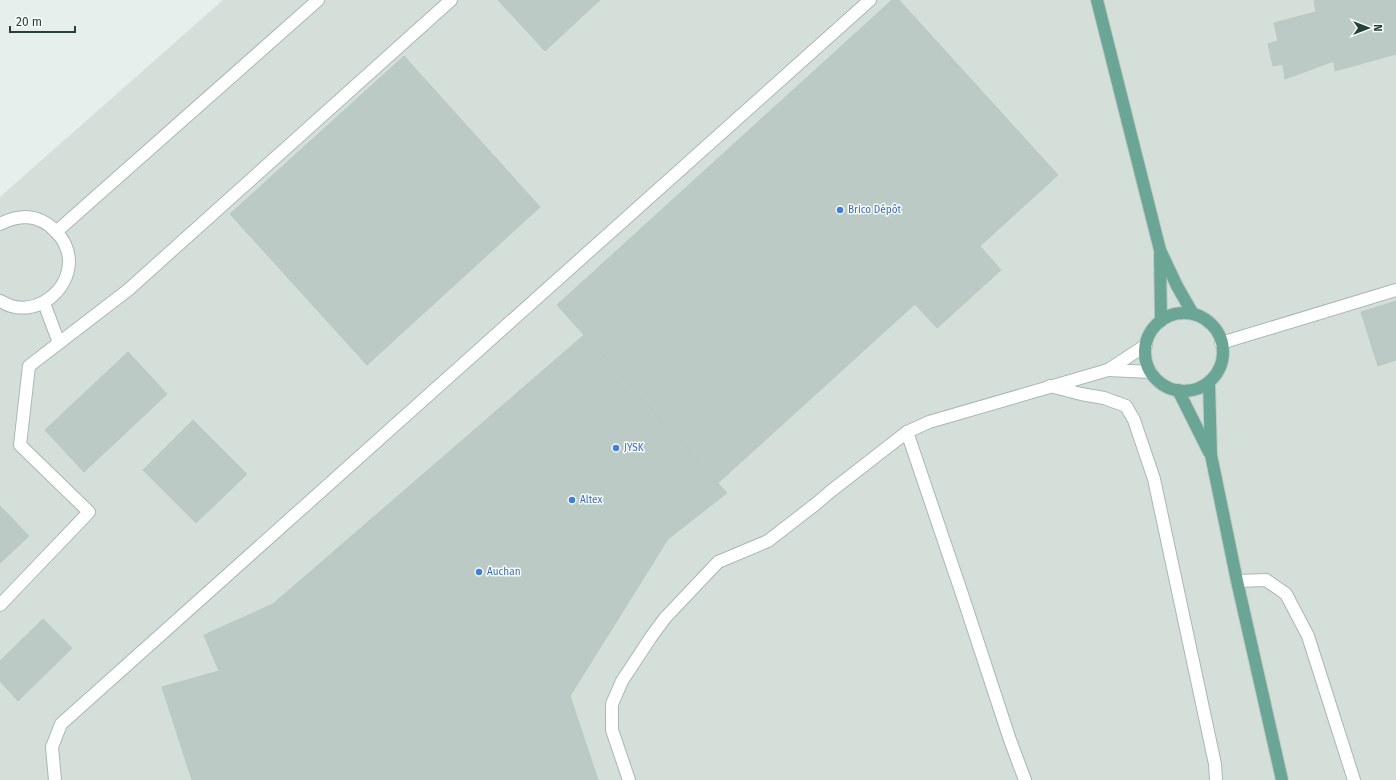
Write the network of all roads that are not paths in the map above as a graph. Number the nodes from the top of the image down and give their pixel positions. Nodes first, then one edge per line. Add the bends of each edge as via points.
1 (318, 0) edge
2 (451, 0) edge
3 (870, 0) edge
4 (1097, 0) edge
5 (0, 224) edge
6 (56, 232) junction
7 (1160, 250) junction
8 (1396, 290) edge
9 (0, 301) edge
10 (44, 303) junction
11 (1193, 314) junction
12 (1161, 321) junction
13 (59, 343) junction
14 (1221, 343) junction
15 (1146, 345) junction
16 (1108, 370) junction
17 (1151, 372) junction
18 (1209, 382) junction
19 (1049, 386) junction
20 (1178, 390) junction
21 (907, 432) junction
22 (1210, 455) junction
23 (1237, 581) junction
24 (0, 605) edge
25 (55, 780) edge
26 (629, 780) edge
27 (1024, 780) edge
28 (1216, 780) edge
29 (1282, 780) edge
30 (1354, 780) edge

1 - 6 lane
2 - 13 lane via 128,290
3 - 25 lane via 61,724 52,747
4 - 7 main road
5 - 6 lane via 10,219 27,217 43,222
6 - 10 lane via 66,246 69,262 66,278 57,293
7 - 11 main road
7 - 12 main road
8 - 14 lane
9 - 10 lane via 11,306 28,308
10 - 13 lane
11 - 12 main road via 1171,315
11 - 14 main road via 1211,324
12 - 15 main road via 1148,336
13 - 24 lane via 29,366 20,445 89,512
14 - 18 main road via 1221,364
15 - 16 lane
15 - 17 main road via 1145,355
16 - 17 lane
16 - 19 lane
17 - 20 main road via 1158,381
18 - 20 main road via 1188,391
18 - 22 main road
19 - 21 lane via 929,422
19 - 28 lane via 1104,398 1126,406 1134,420 1154,479 1215,764
20 - 22 main road
21 - 26 lane via 768,541 718,562 665,618 622,681 612,704 612,730
21 - 27 lane
22 - 23 main road
23 - 29 main road
23 - 30 lane via 1266,580 1286,594 1308,636

